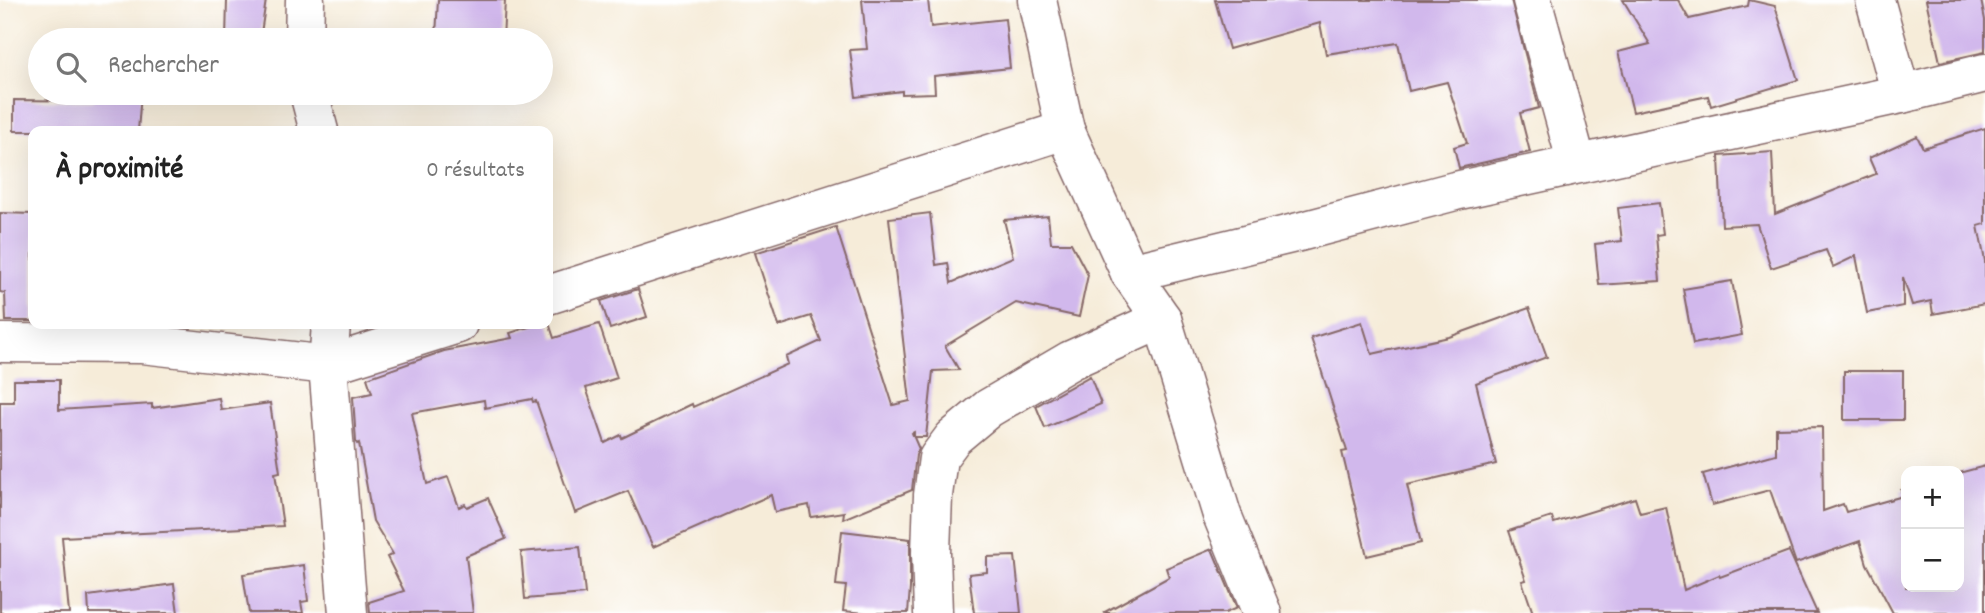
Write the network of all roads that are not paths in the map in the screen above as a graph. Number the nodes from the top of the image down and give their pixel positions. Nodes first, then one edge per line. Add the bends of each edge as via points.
1 (305, 0) edge
2 (1037, 0) edge
3 (1532, 0) edge
4 (1875, 0) edge
5 (304, 28) edge
6 (1985, 73) edge
7 (1902, 94) junction
8 (312, 105) edge
9 (318, 126) edge
10 (1065, 130) junction
11 (1577, 164) junction
12 (1130, 273) junction
13 (553, 293) edge
14 (1162, 319) junction
15 (331, 329) edge
16 (442, 329) edge
17 (0, 343) edge
18 (328, 365) junction
19 (348, 613) edge
20 (933, 613) edge
21 (1262, 613) edge

1 - 5 street
2 - 10 street
3 - 11 street
4 - 7 street
6 - 7 street
7 - 11 street
8 - 9 street
10 - 12 street
10 - 13 street
11 - 12 street
12 - 14 street
14 - 20 street via 1071,360 989,408 953,438 938,458 933,495
14 - 21 street via 1222,515
15 - 18 street
16 - 18 street
17 - 18 street via 142,344
18 - 19 street

